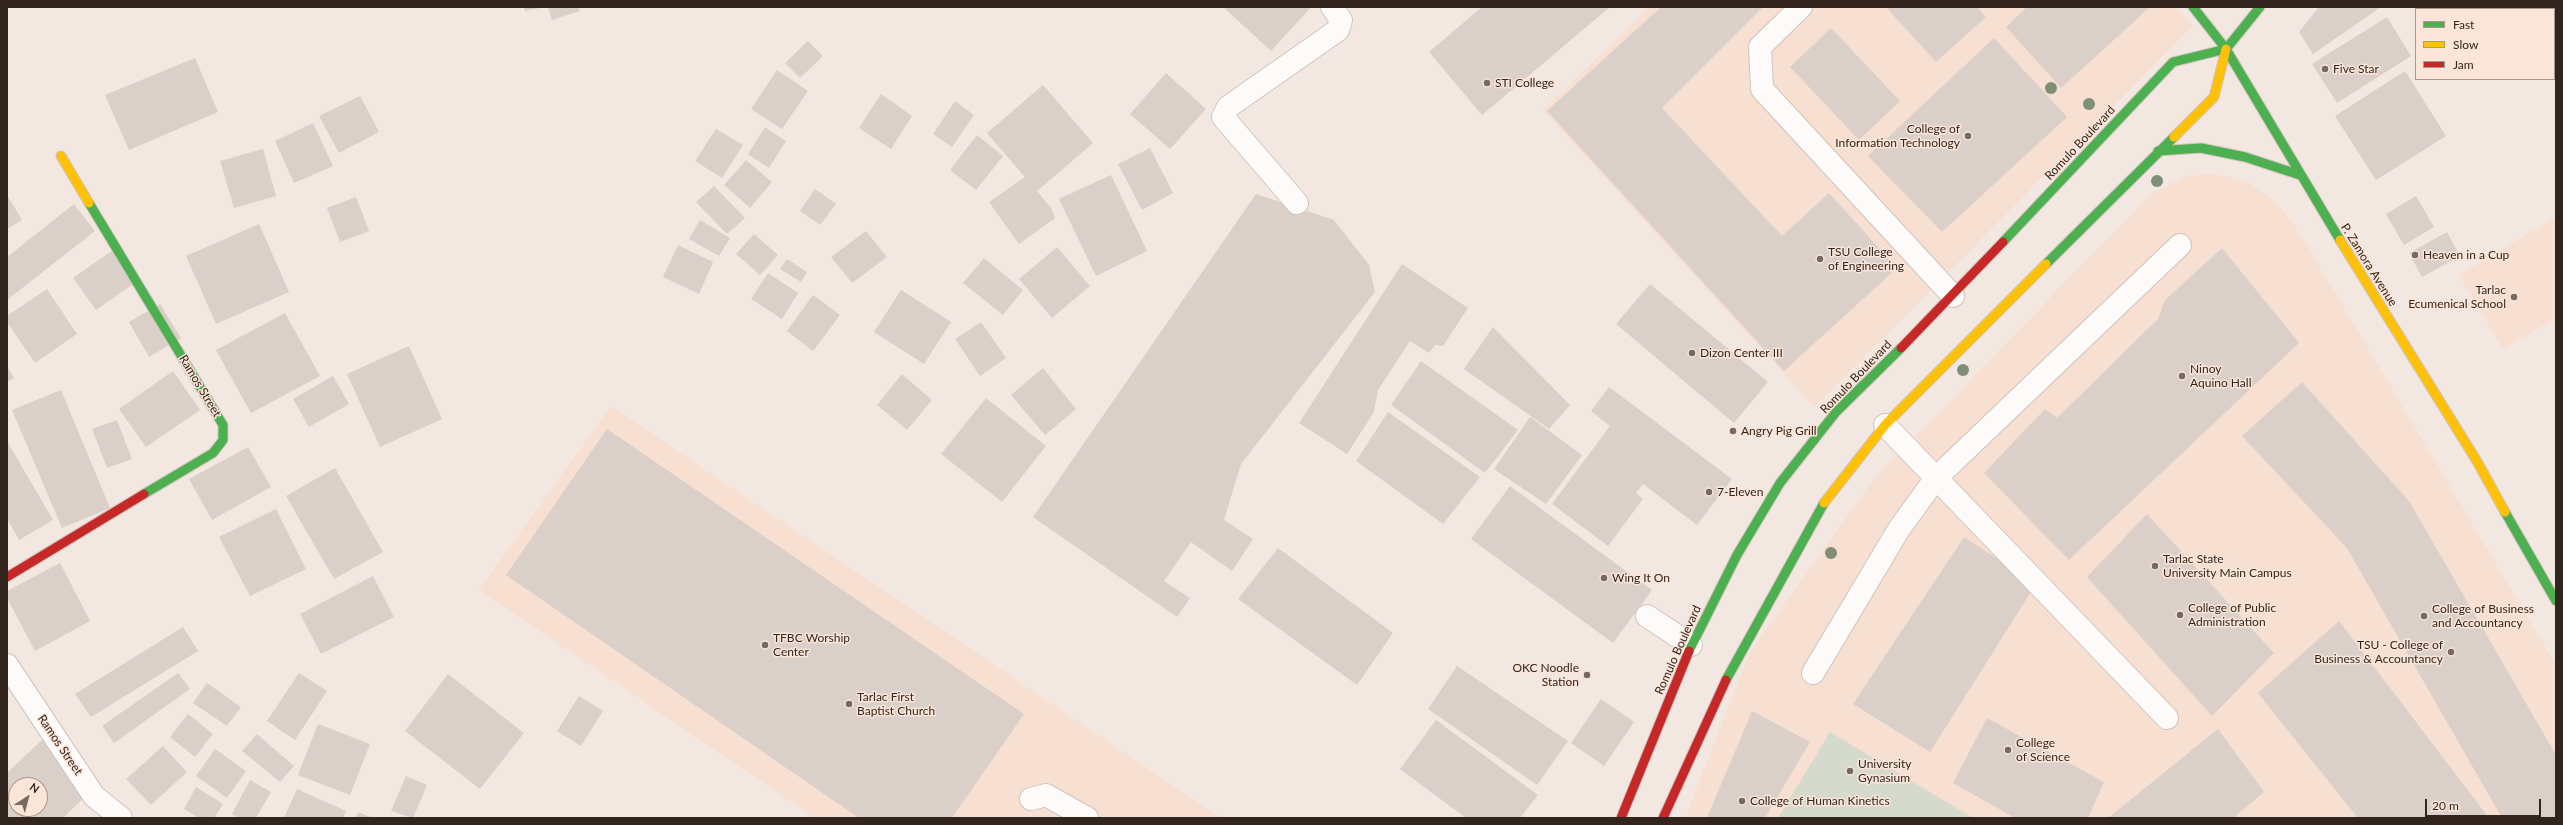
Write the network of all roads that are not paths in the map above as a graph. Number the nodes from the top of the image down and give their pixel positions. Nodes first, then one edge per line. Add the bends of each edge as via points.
1 (1332, 7) edge
2 (1801, 7) edge
3 (2193, 7) edge
4 (2260, 7) edge
5 (2226, 49) junction
6 (2158, 151) junction
7 (61, 156) dead end
8 (2300, 175) junction
9 (1297, 203) dead end
10 (2180, 245) dead end
11 (1953, 296) junction
12 (1885, 425) junction
13 (1936, 478) junction
14 (7, 577) edge
15 (2556, 601) edge
16 (1647, 616) dead end
17 (1691, 646) junction
18 (7, 665) edge
19 (1813, 673) dead end
20 (2167, 718) dead end
21 (1031, 799) dead end
22 (121, 818) edge
23 (1087, 818) edge
24 (1621, 818) edge
25 (1663, 818) edge

1 - 9 street via 1341,20 1338,30 1228,107 1223,117
2 - 11 street via 1760,47 1762,89
3 - 5 main road, P. Zamora Avenue
4 - 5 main road
5 - 6 main road via 2214,96
5 - 8 main road, P. Zamora Avenue
5 - 11 main road, Romulo Boulevard via 2172,62
6 - 8 main road via 2201,148 2245,157
6 - 12 main road
7 - 14 main road, Ramos Street via 223,426 223,440 213,453
8 - 15 main road, P. Zamora Avenue via 2478,462
10 - 13 street
11 - 17 main road, Romulo Boulevard via 1836,412 1780,483 1738,555
12 - 13 street
12 - 25 main road via 1819,509 1732,666
13 - 19 street via 1899,529
13 - 20 street
16 - 17 street
17 - 24 main road, Romulo Boulevard
18 - 22 street, Ramos Street via 94,796
21 - 23 street via 1046,795

